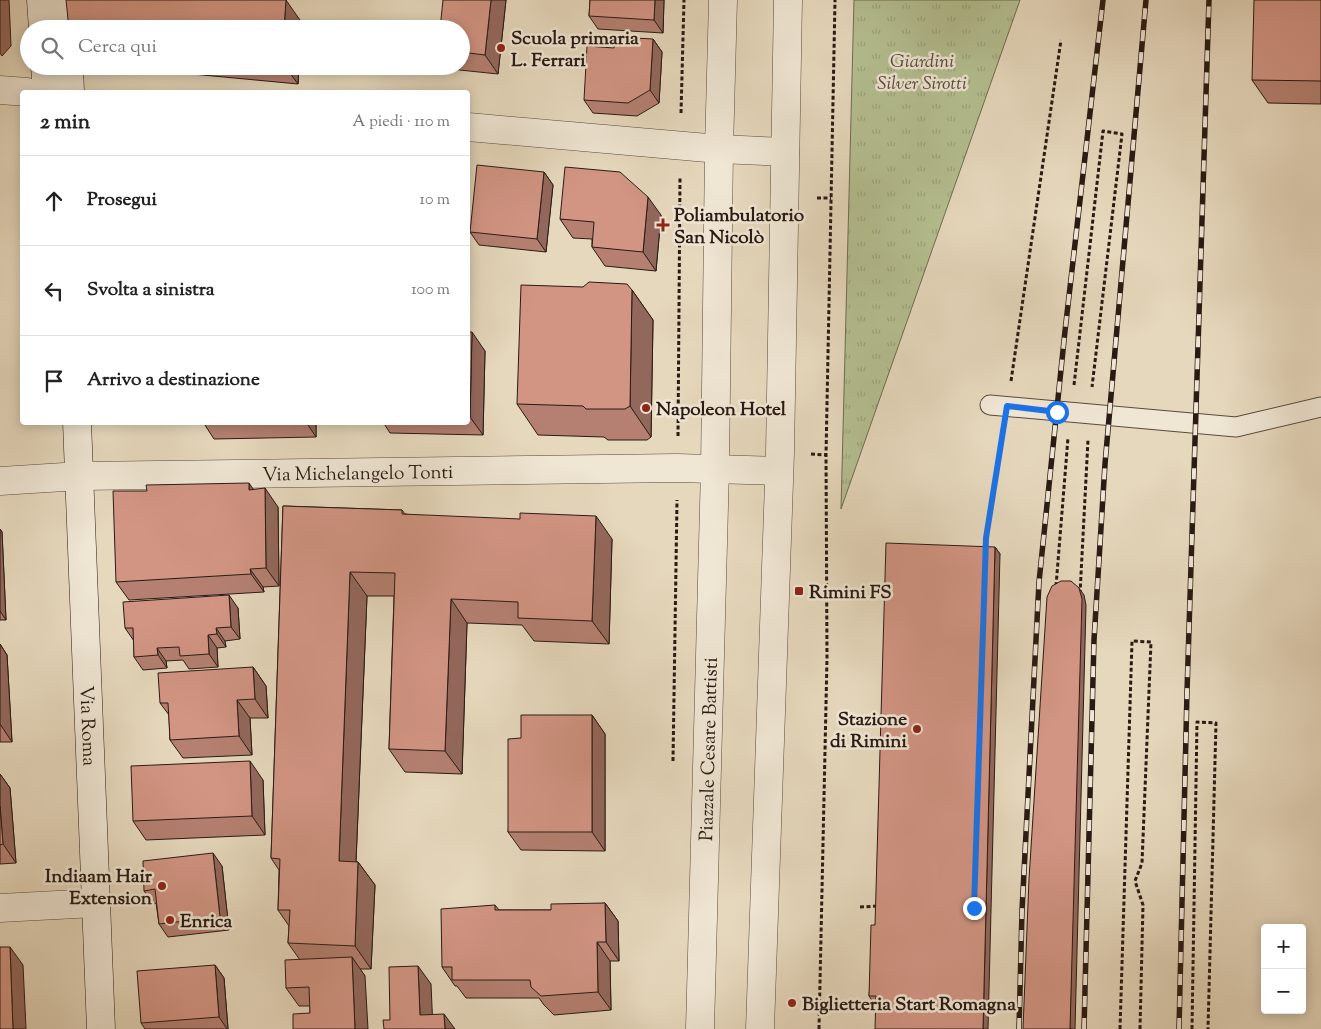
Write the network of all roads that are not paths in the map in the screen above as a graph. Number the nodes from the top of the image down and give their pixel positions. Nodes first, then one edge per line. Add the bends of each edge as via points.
1 (41, 0) edge
2 (63, 0) edge
3 (723, 0) edge
4 (788, 0) edge
5 (42, 20) edge
6 (65, 20) edge
7 (46, 75) edge
8 (69, 75) edge
9 (0, 90) edge
10 (47, 90) edge
11 (70, 90) edge
12 (20, 91) edge
13 (470, 127) edge
14 (719, 149) junction
15 (785, 152) junction
16 (999, 406) road end
17 (1321, 407) edge
18 (77, 425) edge
19 (715, 469) junction
20 (778, 471) junction
21 (80, 476) junction
22 (0, 481) edge
23 (95, 903) junction
24 (0, 908) edge
25 (101, 1029) edge
26 (700, 1029) edge
27 (760, 1029) edge

1 - 5 street
2 - 6 street
3 - 14 street, Piazzale Cesare Battisti
4 - 15 street
7 - 10 street
8 - 11 street
9 - 12 street
13 - 14 street
14 - 15 street
14 - 19 street, Piazzale Cesare Battisti
15 - 20 street
16 - 17 lane via 1236,427
18 - 21 street, Via Roma
19 - 20 street
19 - 21 street, Via Michelangelo Tonti
19 - 26 street, Piazzale Cesare Battisti
20 - 27 street
21 - 22 street, Via Michelangelo Tonti
21 - 23 street, Via Roma
23 - 24 street
23 - 25 street, Via Roma

